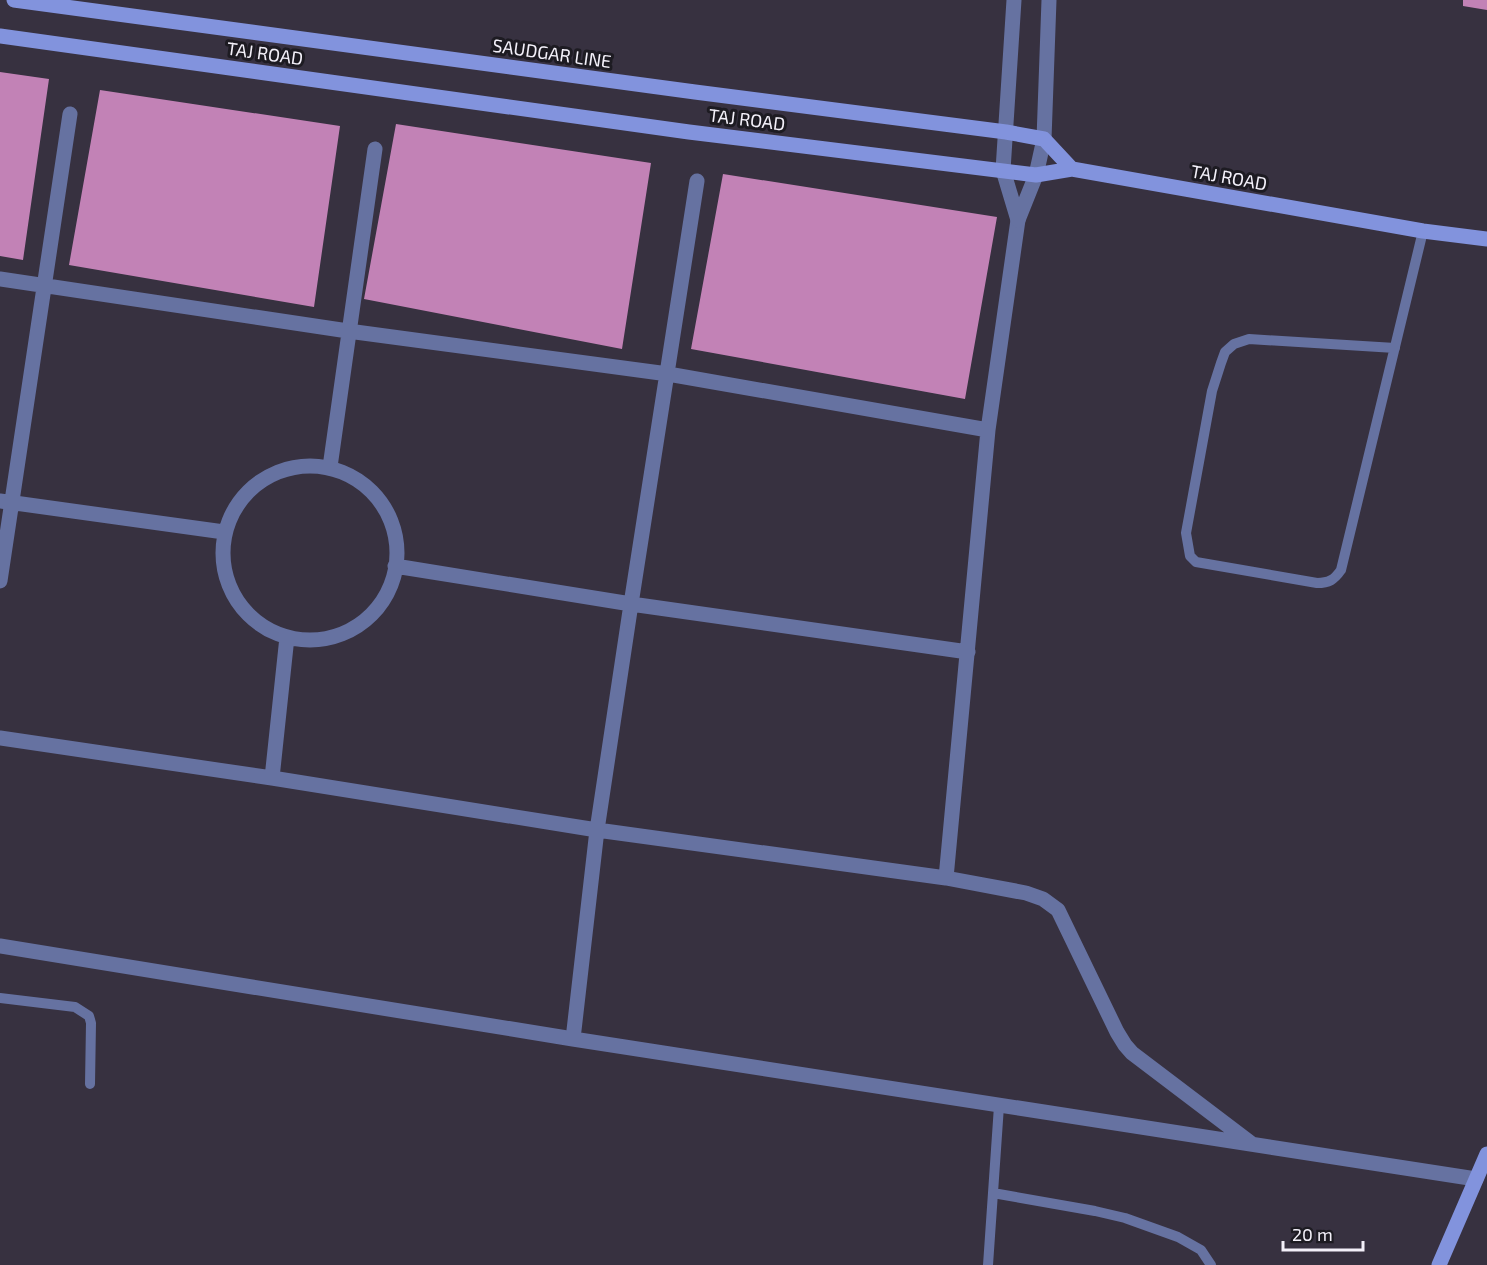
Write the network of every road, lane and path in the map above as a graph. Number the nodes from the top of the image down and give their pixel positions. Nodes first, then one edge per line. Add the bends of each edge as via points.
1 (14, 0) edge
2 (1014, 0) edge
3 (1049, 0) edge
4 (0, 36) edge
5 (70, 114) dead end
6 (1006, 132) junction
7 (1044, 139) junction
8 (375, 149) dead end
9 (1072, 169) junction
10 (1003, 170) junction
11 (1036, 175) junction
12 (697, 181) dead end
13 (1018, 220) junction
14 (1423, 231) junction
15 (1487, 239) edge
16 (0, 279) edge
17 (44, 285) junction
18 (348, 331) junction
19 (1395, 348) junction
20 (668, 374) junction
21 (988, 430) junction
22 (330, 467) junction
23 (6, 502) edge
24 (224, 532) junction
25 (395, 566) junction
26 (0, 581) edge
27 (630, 604) junction
28 (286, 637) junction
29 (968, 652) junction
30 (0, 738) edge
31 (272, 778) junction
32 (597, 830) junction
33 (946, 878) junction
34 (0, 946) edge
35 (0, 998) edge
36 (573, 1039) junction
37 (90, 1084) dead end
38 (999, 1106) junction
39 (1255, 1146) junction
40 (1487, 1154) edge
41 (1476, 1179) junction
42 (993, 1193) junction
43 (988, 1265) edge
44 (1211, 1265) edge
45 (1440, 1265) edge

1 - 6 main road, SAUDGAR LINE
2 - 6 street
3 - 7 street
4 - 10 main road, TAJ ROAD via 689,132
5 - 17 street
6 - 7 main road, SAUDGAR LINE
6 - 10 street
7 - 9 main road
7 - 11 street
8 - 18 street
9 - 11 main road, TAJ ROAD
9 - 14 main road, TAJ ROAD
10 - 11 main road, TAJ ROAD
10 - 13 street
11 - 13 street
12 - 20 street
13 - 21 street
14 - 15 main road, TAJ ROAD
14 - 19 lane
16 - 17 street
17 - 18 street
17 - 23 street
18 - 20 street
18 - 22 street
19 - 19 lane via 1341,570 1334,579 1317,583 1196,562 1190,556 1186,533 1212,391 1225,352 1249,339
20 - 21 street
20 - 27 street
21 - 29 street
22 - 24 street via 296,466 263,478 238,501
22 - 25 street via 363,483 388,510 398,546
23 - 24 street
23 - 26 street
24 - 28 street via 223,566 234,597 256,623
25 - 27 street
25 - 28 street via 393,582 376,610 351,631 319,640
27 - 29 street
27 - 32 street
28 - 31 street
29 - 33 street
30 - 31 street
31 - 32 street
32 - 33 street
32 - 36 street
33 - 39 street via 1026,893 1058,910 1125,1045
34 - 36 street
35 - 37 lane via 75,1007 89,1016
36 - 38 street
38 - 39 street
38 - 42 lane
39 - 41 street
40 - 41 main road
41 - 45 main road
42 - 43 lane
42 - 44 lane via 1125,1218 1178,1237 1201,1250

